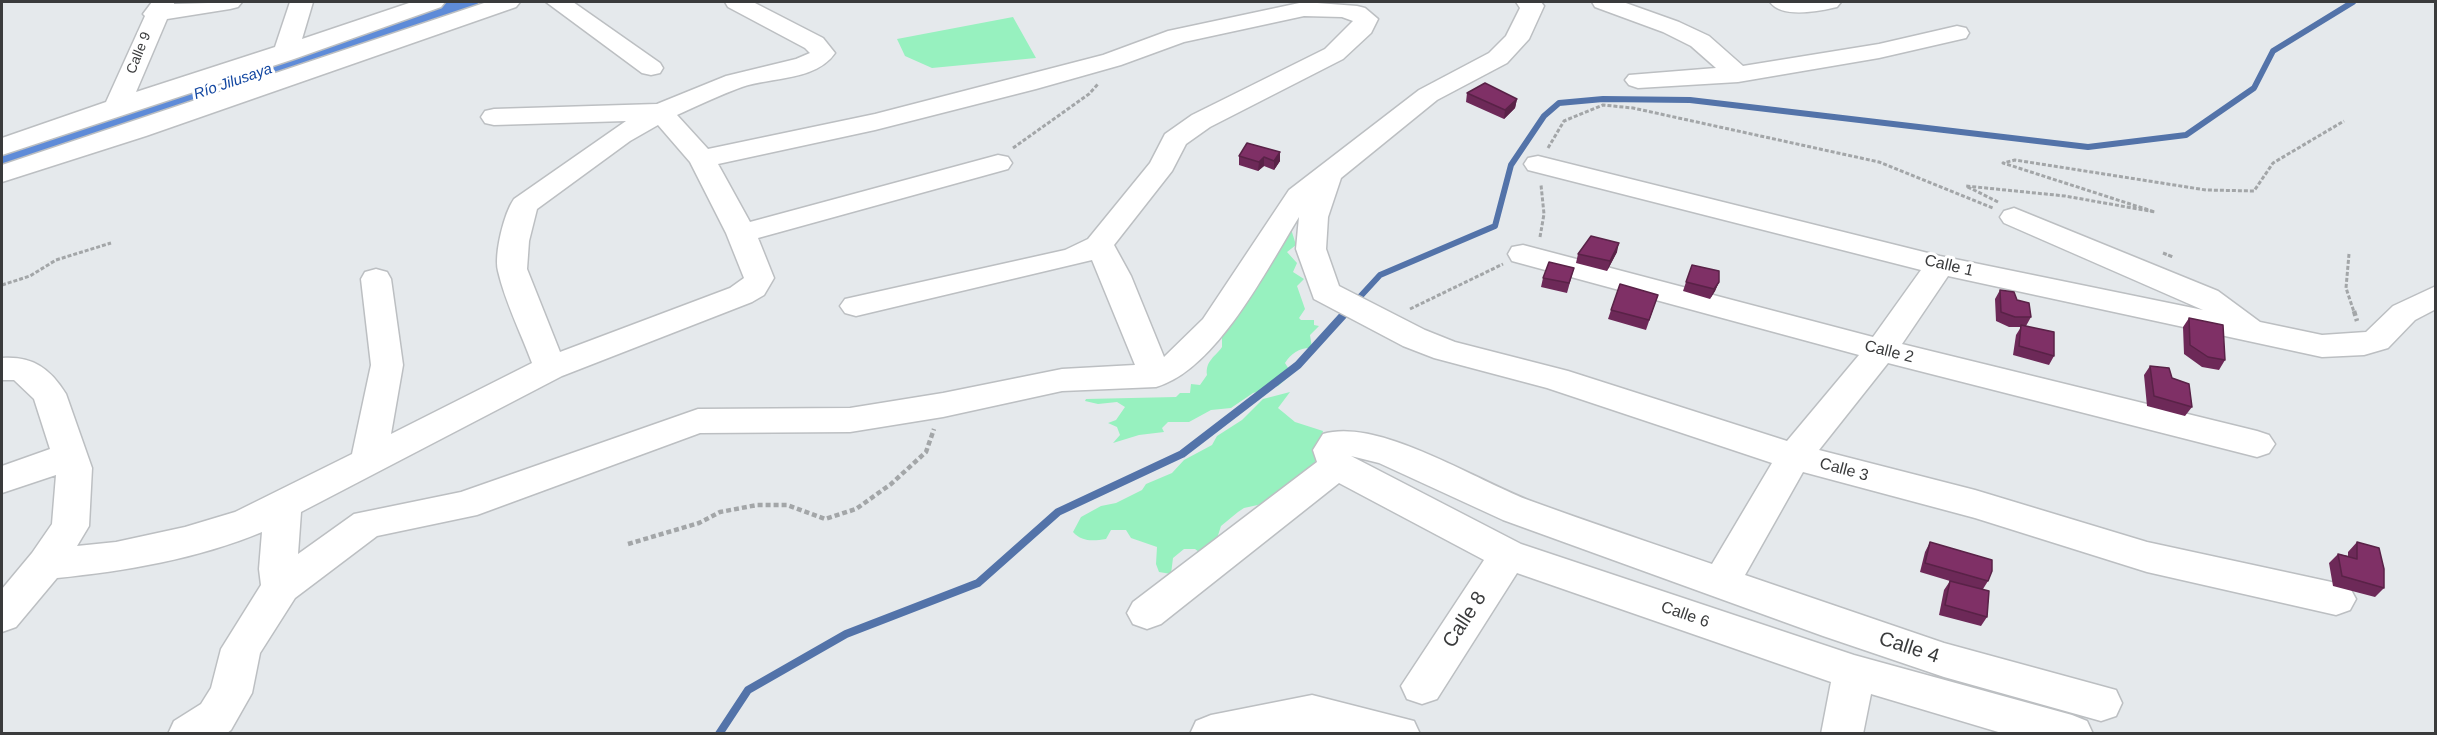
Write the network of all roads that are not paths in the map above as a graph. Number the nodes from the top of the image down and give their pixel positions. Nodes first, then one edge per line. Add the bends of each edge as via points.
1 (230, 2) edge
2 (301, 2) edge
3 (433, 2) edge
4 (508, 2) edge
5 (558, 2) edge
6 (736, 2) edge
7 (1527, 2) edge
8 (1603, 2) edge
9 (1782, 2) edge
10 (1829, 2) edge
11 (1300, 5) edge
12 (159, 8) edge
13 (1957, 33) dead end
14 (285, 54) junction
15 (651, 68) dead end
16 (1738, 74) junction
17 (1638, 80) dead end
18 (118, 105) junction
19 (661, 112) junction
20 (494, 117) dead end
21 (2, 147) edge
22 (702, 159) junction
23 (998, 163) road end
24 (1538, 164) road end
25 (2, 174) edge
26 (1328, 175) junction
27 (2011, 211) road end
28 (741, 233) junction
29 (1099, 245) junction
30 (1523, 254) road end
31 (1940, 265) junction
32 (376, 279) dead end
33 (2436, 296) edge
34 (856, 306) dead end
35 (2259, 335) junction
36 (1881, 351) junction
37 (550, 368) junction
38 (2, 369) edge
39 (1156, 376) junction
40 (2258, 444) dead end
41 (1335, 455) junction
42 (69, 456) junction
43 (1794, 457) junction
44 (368, 460) junction
45 (2, 480) edge
46 (283, 503) junction
47 (1508, 555) junction
48 (46, 564) junction
49 (1720, 583) junction
50 (281, 587) junction
51 (2336, 598) dead end
52 (1147, 613) dead end
53 (2, 616) edge
54 (1854, 672) junction
55 (1422, 686) dead end
56 (2102, 703) dead end
57 (189, 734) edge
58 (1211, 734) edge
59 (1399, 734) edge
60 (1842, 734) edge
61 (2072, 734) edge

1 - 12 street
2 - 14 street
3 - 14 street
4 - 25 street
5 - 15 street
6 - 19 street via 814,43 823,54 804,65 735,81
7 - 26 street via 1532,6 1526,22 1517,39 1498,58 1428,96
8 - 16 street via 1700,41
9 - 10 street
11 - 22 street via 1177,36 1112,60 875,122
11 - 29 street via 1342,10 1366,19 1363,28 1334,54 1200,121 1175,140 1162,165
12 - 18 street, Calle 9
13 - 16 street via 1879,51
14 - 18 street
16 - 17 street
18 - 21 street
19 - 20 street
19 - 22 street
19 - 37 street via 621,135 524,205 514,241 512,269
22 - 28 street
23 - 28 street
24 - 31 street, Calle 1
26 - 39 street via 1299,196 1214,326 1172,368
26 - 43 street, Calle 3 via 1314,217 1311,249 1325,292 1446,350 1556,379
27 - 35 street via 2207,298
28 - 37 street via 759,278 753,288
29 - 34 street via 1074,257
29 - 39 street via 1115,271 1138,339
30 - 36 street, Calle 2
31 - 35 street, Calle 1
31 - 36 street
32 - 44 street via 387,365
33 - 35 street, Calle 1 via 2404,313 2377,340 2364,344 2322,346
36 - 40 street, Calle 2
36 - 43 street
37 - 44 street
38 - 42 street via 22,368 49,394
39 - 50 street via 1062,380 850,420 698,421 464,504 367,524
41 - 47 street, Calle 6
41 - 49 street, Calle 4 via 1360,444 1391,454 1516,510
41 - 52 street
42 - 45 street
42 - 48 street via 74,468 70,526
43 - 49 street
43 - 51 street, Calle 3 via 1975,504 2147,557
44 - 46 street
46 - 48 street via 247,523 185,542 116,557
46 - 50 street via 278,569
47 - 54 street, Calle 6
47 - 55 street, Calle 8
48 - 53 street
49 - 56 street, Calle 4 via 1944,660
50 - 57 street via 241,649 231,693 216,717
54 - 60 street
54 - 61 street, Calle 6
58 - 59 street via 1312,713

